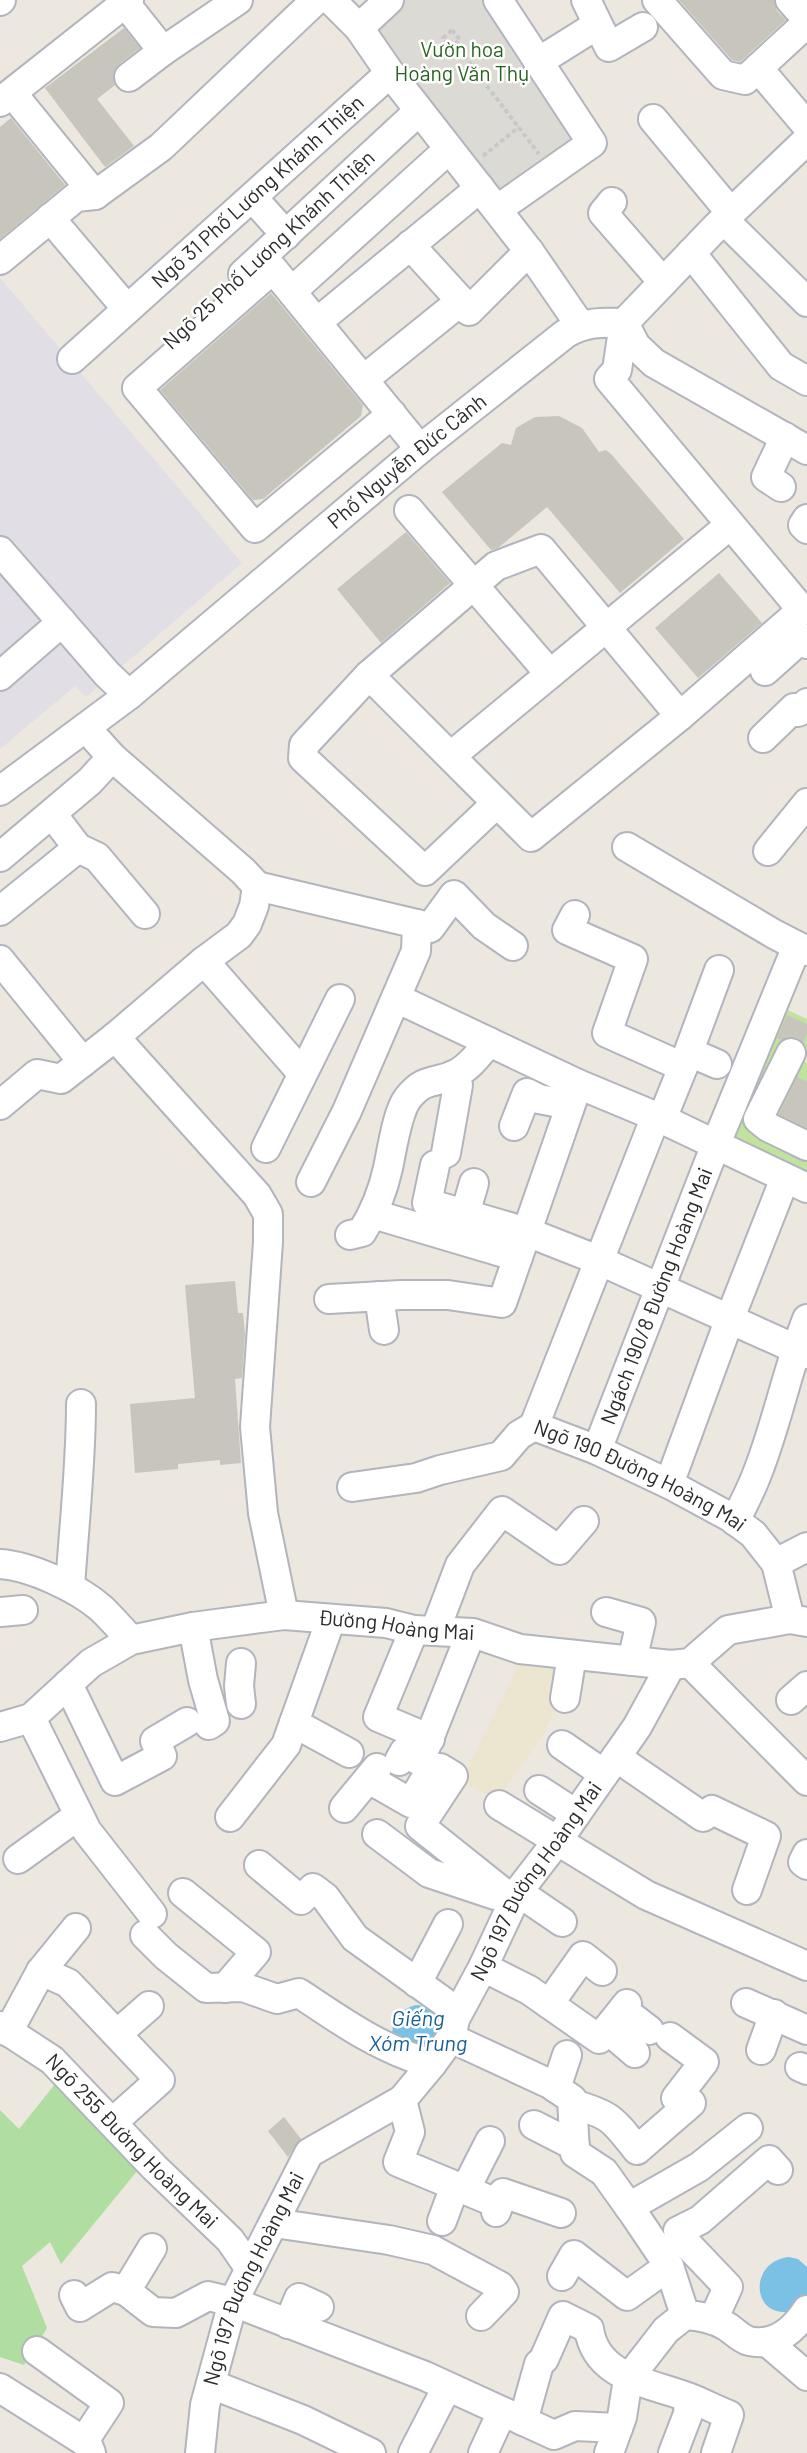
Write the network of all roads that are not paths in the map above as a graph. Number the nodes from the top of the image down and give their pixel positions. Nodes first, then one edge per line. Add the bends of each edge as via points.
1 (316, 0) edge
2 (331, 0) edge
3 (389, 0) edge
4 (498, 0) edge
5 (657, 0) edge
6 (790, 0) edge
7 (127, 2) edge
8 (228, 2) edge
9 (591, 13) edge
10 (807, 21) edge
11 (643, 27) dead end
12 (359, 28) junction
13 (163, 51) junction
14 (538, 62) junction
15 (758, 69) junction
16 (390, 73) junction
17 (129, 77) dead end
18 (6, 98) edge
19 (419, 111) junction
20 (653, 119) dead end
21 (576, 143) dead end
22 (805, 144) edge
23 (477, 184) junction
24 (95, 195) junction
25 (253, 198) junction
26 (612, 202) dead end
27 (727, 217) junction
28 (50, 218) junction
29 (279, 241) junction
30 (410, 245) junction
31 (529, 251) junction
32 (691, 253) junction
33 (0, 260) edge
34 (663, 282) junction
35 (301, 283) junction
36 (461, 301) junction
37 (807, 302) edge
38 (127, 309) junction
39 (327, 314) junction
40 (624, 323) junction
41 (580, 325) junction
42 (72, 359) dead end
43 (373, 372) junction
44 (807, 381) edge
45 (118, 389) dead end
46 (392, 414) junction
47 (796, 443) edge
48 (425, 446) junction
49 (781, 487) dead end
50 (410, 510) dead end
51 (807, 519) edge
52 (730, 525) junction
53 (807, 529) edge
54 (0, 551) edge
55 (473, 585) junction
56 (62, 622) junction
57 (606, 628) junction
58 (807, 644) edge
59 (765, 671) dead end
60 (550, 674) junction
61 (369, 675) junction
62 (0, 676) edge
63 (129, 695) junction
64 (807, 703) edge
65 (680, 716) junction
66 (86, 728) junction
67 (764, 738) dead end
68 (451, 756) junction
69 (112, 757) junction
70 (0, 790) edge
71 (497, 803) junction
72 (807, 803) edge
73 (52, 814) junction
74 (627, 847) dead end
75 (78, 848) junction
76 (768, 851) dead end
77 (0, 857) edge
78 (257, 886) junction
79 (0, 911) edge
80 (145, 914) dead end
81 (575, 915) dead end
82 (417, 924) junction
83 (513, 946) dead end
84 (802, 948) edge
85 (0, 960) edge
86 (204, 961) junction
87 (719, 970) dead end
88 (396, 998) junction
89 (340, 999) dead end
90 (115, 1037) junction
91 (489, 1042) junction
92 (791, 1053) dead end
93 (686, 1060) junction
94 (83, 1062) junction
95 (717, 1064) dead end
96 (302, 1073) junction
97 (453, 1076) junction
98 (574, 1095) junction
99 (0, 1105) edge
100 (659, 1118) junction
101 (514, 1126) dead end
102 (768, 1127) junction
103 (716, 1144) junction
104 (807, 1146) edge
105 (266, 1148) dead end
106 (752, 1160) junction
107 (311, 1182) dead end
108 (474, 1183) dead end
109 (796, 1183) edge
110 (373, 1214) junction
111 (465, 1214) junction
112 (350, 1235) dead end
113 (522, 1245) junction
114 (598, 1260) junction
115 (660, 1287) junction
116 (379, 1296) junction
117 (329, 1299) dead end
118 (730, 1318) junction
119 (807, 1319) edge
120 (384, 1330) dead end
121 (801, 1351) edge
122 (81, 1404) dead end
123 (534, 1426) junction
124 (597, 1450) junction
125 (669, 1484) junction
126 (352, 1486) dead end
127 (584, 1521) dead end
128 (735, 1521) junction
129 (807, 1547) edge
130 (776, 1563) junction
131 (0, 1564) edge
132 (70, 1587) junction
133 (606, 1612) dead end
134 (284, 1615) junction
135 (331, 1619) junction
136 (798, 1621) edge
137 (193, 1627) junction
138 (424, 1631) junction
139 (471, 1633) junction
140 (131, 1640) junction
141 (572, 1655) junction
142 (632, 1661) junction
143 (681, 1664) junction
144 (68, 1684) junction
145 (240, 1684) dead end
146 (206, 1688) junction
147 (564, 1698) dead end
148 (32, 1718) junction
149 (294, 1723) junction
150 (0, 1727) edge
151 (562, 1745) dead end
152 (349, 1753) dead end
153 (404, 1763) junction
154 (610, 1765) junction
155 (807, 1781) edge
156 (539, 1790) dead end
157 (500, 1805) dead end
158 (344, 1808) dead end
159 (576, 1814) junction
160 (79, 1815) junction
161 (230, 1817) dead end
162 (377, 1834) dead end
163 (558, 1840) junction
164 (807, 1854) edge
165 (18, 1859) dead end
166 (807, 1864) edge
167 (259, 1865) dead end
168 (747, 1890) dead end
169 (183, 1893) dead end
170 (516, 1897) junction
171 (562, 1922) dead end
172 (448, 1924) dead end
173 (76, 1928) dead end
174 (249, 1960) junction
175 (807, 1966) edge
176 (483, 1967) junction
177 (41, 1971) junction
178 (602, 1971) dead end
179 (417, 1983) junction
180 (225, 1988) junction
181 (539, 1989) junction
182 (292, 1995) junction
183 (746, 2003) dead end
184 (149, 2006) dead end
185 (774, 2014) junction
186 (455, 2025) junction
187 (4, 2029) edge
188 (807, 2030) edge
189 (117, 2034) junction
190 (761, 2050) dead end
191 (567, 2055) dead end
192 (432, 2064) junction
193 (564, 2096) junction
194 (402, 2100) junction
195 (113, 2122) junction
196 (534, 2125) dead end
197 (748, 2128) dead end
198 (490, 2141) dead end
199 (575, 2146) junction
200 (778, 2170) dead end
201 (460, 2188) junction
202 (629, 2207) junction
203 (561, 2213) dead end
204 (442, 2221) dead end
205 (274, 2223) junction
206 (152, 2248) dead end
207 (669, 2266) junction
208 (250, 2269) junction
209 (562, 2276) dead end
210 (126, 2291) junction
211 (74, 2295) dead end
212 (233, 2302) junction
213 (320, 2307) dead end
214 (685, 2315) junction
215 (481, 2316) dead end
216 (806, 2316) edge
217 (713, 2320) junction
218 (288, 2324) junction
219 (767, 2342) junction
220 (37, 2351) dead end
221 (807, 2376) edge
222 (628, 2379) junction
223 (436, 2381) junction
224 (211, 2384) junction
225 (0, 2388) edge
226 (689, 2398) junction
227 (513, 2416) junction
228 (614, 2440) edge
229 (86, 2448) edge
230 (200, 2453) edge
231 (370, 2453) edge
232 (413, 2453) edge
233 (483, 2453) edge
234 (673, 2453) edge
235 (716, 2453) edge

1 - 24 street via 161,147
2 - 12 street
3 - 12 street
4 - 14 street
5 - 15 street via 723,75 745,80
6 - 10 street
7 - 13 street
7 - 18 street
8 - 13 street
9 - 11 street via 609,47
9 - 14 street
10 - 15 street
12 - 16 street
13 - 17 street
14 - 23 street via 592,143
15 - 22 street
16 - 19 street
16 - 25 street, Ngõ 31 Phố Lương Khánh Thiện
18 - 24 street
19 - 23 street
19 - 29 street, Ngõ 25 Phố Lương Khánh Thiện
20 - 27 street
21 - 23 street via 547,164
22 - 27 street
23 - 30 street
23 - 31 street
23 - 35 street
24 - 28 street via 76,196
25 - 29 street
25 - 38 street, Ngõ 31 Phố Lương Khánh Thiện
26 - 34 street via 603,213
27 - 32 street
27 - 37 street
28 - 33 street
28 - 38 street
29 - 35 street
29 - 45 street, Ngõ 25 Phố Lương Khánh Thiện
30 - 36 street
30 - 39 street
31 - 36 street via 469,310
31 - 41 street
32 - 34 street
32 - 44 street via 781,366
34 - 40 street
35 - 39 street
36 - 43 street
38 - 42 street, Ngõ 31 Phố Lương Khánh Thiện
39 - 43 street
40 - 41 street
40 - 47 street via 636,346 654,363
40 - 52 street via 617,370 609,379
41 - 48 street, Phố Nguyễn Đức Cảnh
43 - 48 street
46 - 46 street via 273,268 137,388 255,528
46 - 48 street
47 - 49 street via 766,477
48 - 63 street, Phố Nguyễn Đức Cảnh
50 - 55 street
51 - 53 street via 803,525
52 - 57 street
52 - 65 street via 802,610
54 - 56 street
55 - 57 street via 496,566 541,549
55 - 60 street
55 - 61 street
56 - 62 street
56 - 63 street
57 - 60 street
57 - 65 street
58 - 59 street via 802,638
60 - 68 street
61 - 68 street
61 - 71 street via 304,746 303,758 425,871
63 - 66 street, Phố Nguyễn Đức Cảnh
64 - 67 street via 798,712 794,708
65 - 71 street via 531,837
66 - 69 street
66 - 70 street, Phố Nguyễn Đức Cảnh
68 - 71 street
69 - 73 street
69 - 78 street
72 - 76 street
73 - 75 street
73 - 77 street
74 - 84 street
75 - 79 street
75 - 80 street via 97,857
78 - 82 street
78 - 86 street via 247,924 239,935
81 - 93 street via 567,930 633,959 607,1033
82 - 83 street via 430,928 454,895 484,926
82 - 88 street via 416,951
84 - 103 street, Ngách 190/8 Đường Hoàng Mai
85 - 94 street
86 - 90 street
86 - 96 street
87 - 93 street, Ngõ 190 Đường Hoàng Mai
88 - 91 street
88 - 107 street
89 - 96 street
90 - 94 street
90 - 134 street via 256,1195 268,1214 255,1427 263,1513
91 - 97 street
91 - 98 street
92 - 102 street via 758,1119
93 - 95 street
93 - 100 street, Ngõ 190 Đường Hoàng Mai
94 - 99 street via 61,1079 37,1074
96 - 105 street
97 - 110 street via 426,1081 407,1099
97 - 111 street via 458,1085 427,1203
98 - 100 street
98 - 101 street via 539,1099 527,1094
98 - 113 street
100 - 103 street
100 - 114 street, Ngõ 190 Đường Hoàng Mai
102 - 104 street
102 - 106 street
103 - 106 street
103 - 115 street, Ngách 190/8 Đường Hoàng Mai
106 - 109 street
108 - 111 street
109 - 118 street
110 - 112 street via 362,1232
110 - 113 street
111 - 113 street
113 - 114 street
113 - 116 street via 502,1303 448,1295
114 - 115 street
114 - 123 street, Ngõ 190 Đường Hoàng Mai
115 - 118 street
115 - 124 street, Ngách 190/8 Đường Hoàng Mai
116 - 117 street
116 - 120 street
118 - 121 street
118 - 125 street
119 - 121 street
121 - 128 street via 757,1474
122 - 132 street via 81,1460
123 - 124 street, Ngõ 190 Đường Hoàng Mai
123 - 126 street via 519,1435 501,1456 416,1478
124 - 125 street, Ngõ 190 Đường Hoàng Mai
125 - 128 street, Ngõ 190 Đường Hoàng Mai
127 - 138 street via 560,1550 502,1511 460,1565
128 - 130 street, Ngõ 190 Đường Hoàng Mai via 753,1534
129 - 130 street
130 - 136 street, Ngõ 190 Đường Hoàng Mai
131 - 132 street via 14,1565
132 - 140 street via 101,1608
133 - 142 street via 642,1622
134 - 135 street, Đường Hoàng Mai
134 - 137 street, Đường Hoàng Mai
135 - 138 street, Đường Hoàng Mai via 386,1623
135 - 149 street
136 - 143 street via 728,1630
137 - 140 street, Đường Hoàng Mai
137 - 146 street
138 - 139 street, Đường Hoàng Mai
138 - 153 street via 378,1717
139 - 141 street, Đường Hoàng Mai via 520,1649
139 - 153 street
140 - 144 street, Đường Hoàng Mai via 91,1663
141 - 142 street, Đường Hoàng Mai
141 - 147 street
142 - 143 street, Đường Hoàng Mai
143 - 154 street, Ngõ 197 Đường Hoàng Mai
143 - 155 street
144 - 146 street via 115,1781 162,1756 155,1741 215,1721
144 - 148 street, Đường Hoàng Mai
145 - 146 street
148 - 150 street, Đường Hoàng Mai
148 - 160 street
149 - 152 street
149 - 161 street via 286,1745
151 - 154 street
153 - 158 street
153 - 170 street via 440,1768 453,1776 420,1826
154 - 159 street, Ngõ 197 Đường Hoàng Mai
154 - 168 street via 703,1817 712,1810 766,1836
156 - 159 street
157 - 163 street
159 - 163 street, Ngõ 197 Đường Hoàng Mai
160 - 165 street
160 - 180 street via 166,1956 206,1988
162 - 170 street via 429,1873
163 - 170 street, Ngõ 197 Đường Hoàng Mai
163 - 175 street via 646,1895
164 - 166 street via 803,1862
167 - 179 street via 302,1900 313,1888 325,1897 355,1938
169 - 174 street via 256,1952
170 - 171 street
170 - 176 street, Ngõ 197 Đường Hoàng Mai
172 - 179 street
173 - 177 street
174 - 180 street
174 - 182 street
176 - 181 street
176 - 186 street, Ngõ 197 Đường Hoàng Mai
177 - 187 street
177 - 189 street via 68,1983
178 - 181 street via 583,1956
179 - 186 street
180 - 182 street via 243,1987 277,1999
181 - 193 street via 599,2039 619,2014 651,2040 704,2062 676,2098 688,2106 637,2150 605,2114
182 - 192 street via 299,1993 364,2037
183 - 185 street
184 - 189 street
185 - 188 street
185 - 190 street
186 - 192 street, Ngõ 197 Đường Hoàng Mai
186 - 193 street
187 - 195 street, Ngõ 255 Đường Hoàng Mai via 51,2060
189 - 195 street via 160,2080
191 - 193 street
192 - 194 street, Ngõ 197 Đường Hoàng Mai
193 - 199 street
194 - 201 street via 410,2132 398,2162
194 - 205 street, Ngõ 197 Đường Hoàng Mai via 309,2153
195 - 208 street, Ngõ 255 Đường Hoàng Mai via 230,2240
196 - 199 street
197 - 202 street via 699,2167
198 - 201 street
199 - 202 street via 575,2153 604,2172
200 - 217 street via 769,2160 700,2220 678,2231 728,2287
201 - 203 street via 497,2210 503,2193
201 - 204 street
202 - 207 street
205 - 208 street, Ngõ 197 Đường Hoàng Mai
205 - 215 street via 433,2250 500,2286 502,2296
206 - 210 street
207 - 209 street via 627,2296 574,2255
207 - 214 street
208 - 212 street, Ngõ 197 Đường Hoàng Mai
210 - 211 street via 112,2288 80,2307
210 - 212 street via 153,2312 176,2313 208,2296
212 - 218 street
212 - 224 street, Ngõ 197 Đường Hoàng Mai
213 - 218 street via 298,2298
214 - 217 street
214 - 222 street via 666,2330
216 - 219 street via 782,2338
217 - 219 street via 748,2341
218 - 223 street
219 - 221 street
220 - 229 street via 109,2403
222 - 226 street
222 - 227 street via 599,2357 590,2341 589,2329 563,2316
222 - 228 street
223 - 227 street
223 - 232 street
224 - 230 street, Ngõ 197 Đường Hoàng Mai
224 - 231 street via 303,2420
225 - 229 street
226 - 234 street via 688,2414
226 - 235 street via 729,2415
227 - 228 street via 554,2435 575,2426
227 - 233 street

